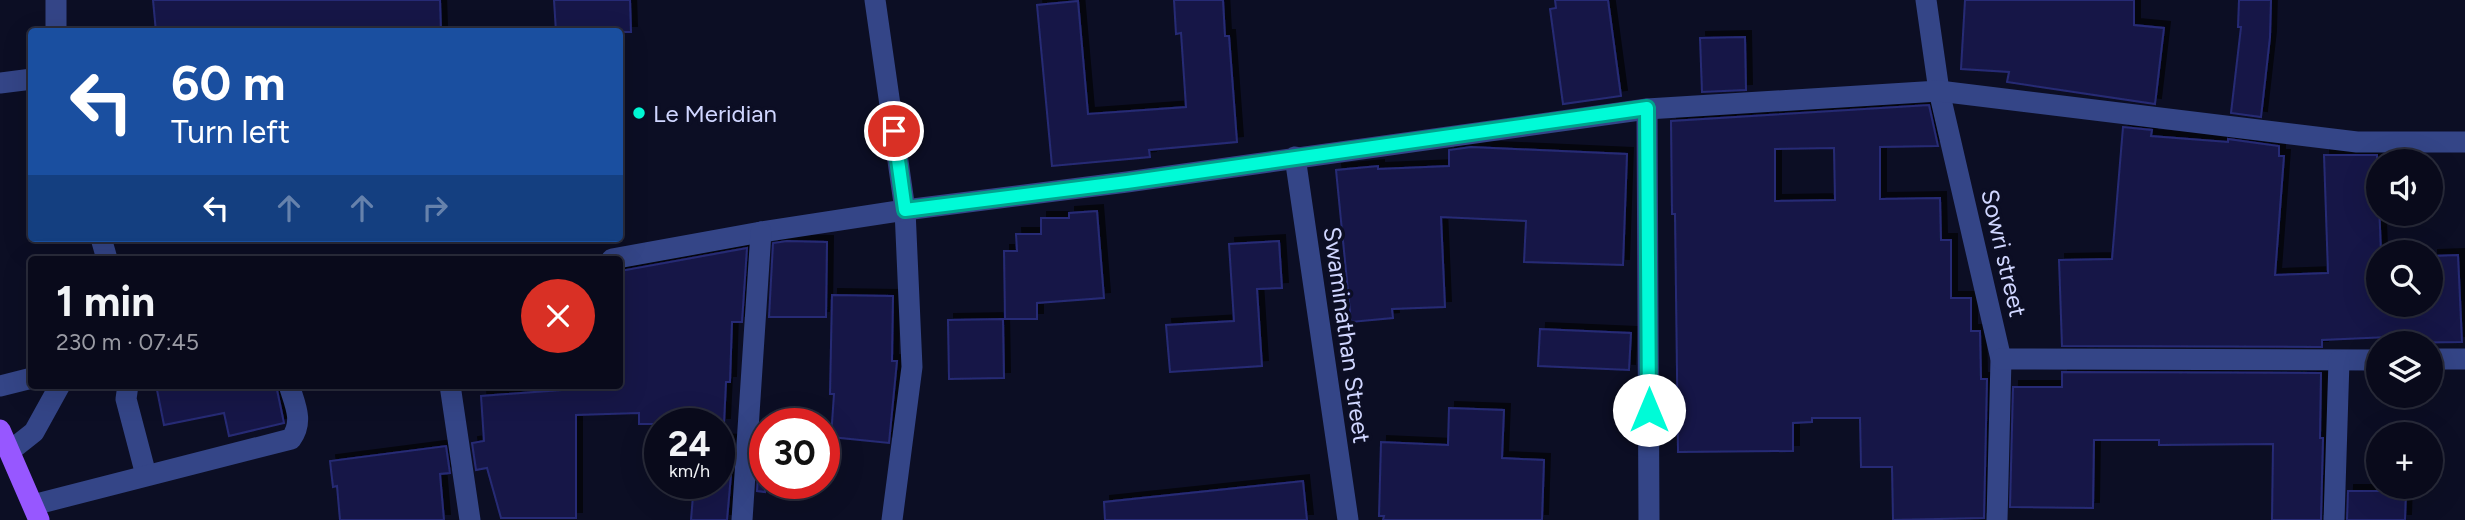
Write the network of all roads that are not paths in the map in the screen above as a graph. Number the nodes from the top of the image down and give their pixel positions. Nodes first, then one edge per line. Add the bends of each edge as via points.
1 (56, 0) edge
2 (875, 0) edge
3 (1926, 0) edge
4 (56, 28) edge
5 (28, 80) edge
6 (0, 83) edge
7 (1939, 91) junction
8 (1647, 108) junction
9 (2465, 142) edge
10 (1295, 157) junction
11 (905, 210) junction
12 (761, 232) junction
13 (623, 257) edge
14 (2001, 359) junction
15 (2443, 359) edge
16 (2465, 359) edge
17 (2366, 360) edge
18 (2339, 361) junction
19 (28, 379) edge
20 (0, 386) edge
21 (58, 389) edge
22 (127, 389) edge
23 (290, 389) edge
24 (451, 389) edge
25 (0, 430) edge
26 (10, 451) junction
27 (146, 475) junction
28 (36, 512) edge
29 (470, 520) edge
30 (742, 520) edge
31 (892, 520) edge
32 (1348, 520) edge
33 (1649, 520) edge
34 (1997, 520) edge
35 (2334, 520) edge

1 - 4 street
2 - 11 street
3 - 7 street, Sowri street
5 - 6 street
7 - 8 street
7 - 9 street via 2357,142
7 - 14 street, Sowri street
8 - 10 street
8 - 33 street
10 - 11 street
10 - 32 street, Swaminathan Street
11 - 12 street
11 - 31 street via 912,367
12 - 13 street
12 - 30 street
14 - 18 street
14 - 34 street, Sowri street
15 - 16 street
17 - 18 street
18 - 35 street
19 - 20 street
21 - 26 street via 34,432
22 - 27 street via 126,399
23 - 27 street via 298,416 298,429 291,439
24 - 29 street
25 - 26 main road
26 - 28 main road
27 - 28 street

